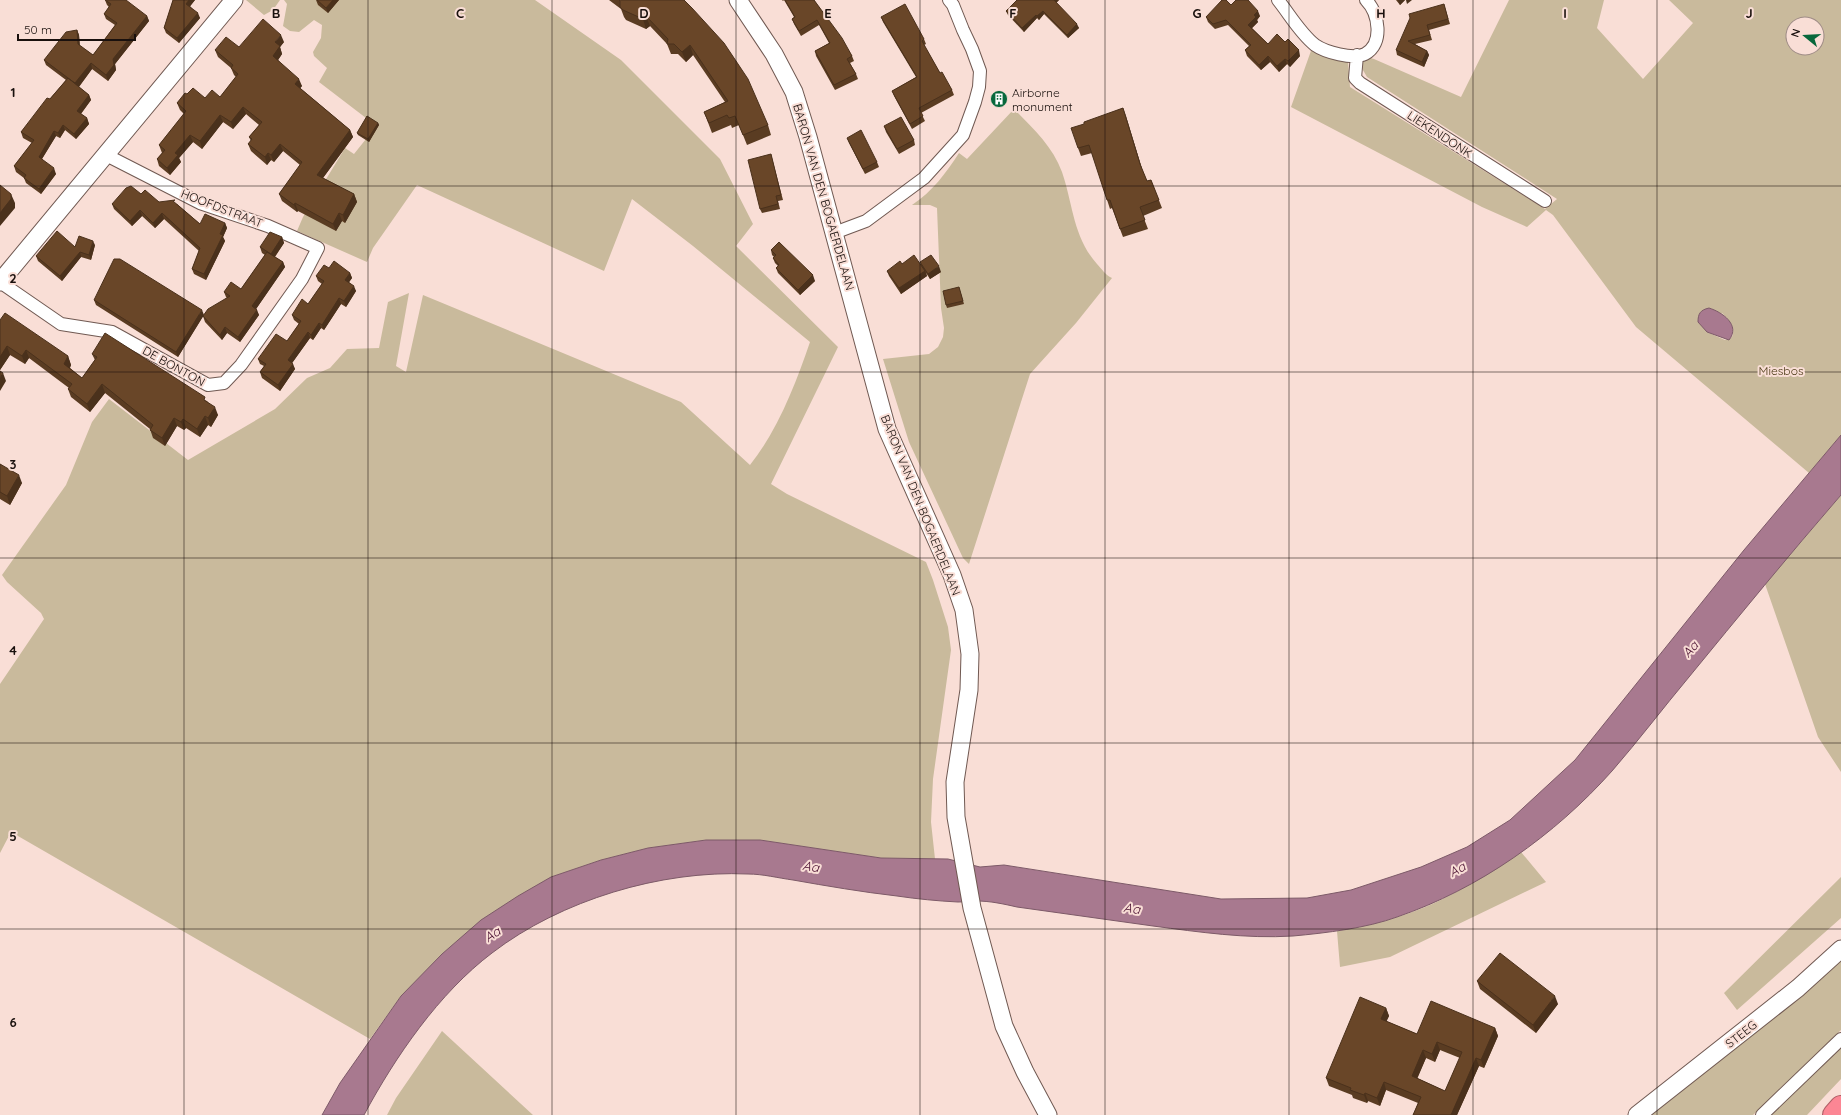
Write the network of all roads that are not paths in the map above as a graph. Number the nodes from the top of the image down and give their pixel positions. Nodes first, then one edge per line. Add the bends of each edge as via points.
1 (234, 0) edge
2 (738, 0) edge
3 (1278, 0) edge
4 (1366, 0) edge
5 (954, 2) edge
6 (1357, 55) junction
7 (106, 155) junction
8 (1545, 201) dead end
9 (834, 233) junction
10 (318, 248) joint
11 (0, 282) edge
12 (1841, 949) edge
13 (1841, 1039) edge
14 (1841, 1107) edge
15 (1048, 1115) edge
16 (1637, 1115) edge
17 (1762, 1115) edge
18 (1834, 1115) edge

1 - 7 main road
2 - 9 main road, BARON VAN DEN BOGAERDELAAN via 774,54 794,92
3 - 6 street via 1316,46 1339,54
4 - 6 street via 1376,18 1377,37 1370,50
5 - 9 street via 980,71 979,87 963,135 924,178 866,221
6 - 8 street, LIEKENDONK via 1355,78 1360,83
7 - 10 street, HOOFDSTRAAT via 200,202 268,226
7 - 11 main road
9 - 15 main road, BARON VAN DEN BOGAERDELAAN via 887,429 952,575 964,610 970,654 969,690 955,782 956,817 972,908 1004,1026
10 - 11 street, DE BONTON via 302,279 241,365 224,383 208,385 112,332 61,324
12 - 16 main road, STEEG via 1792,993
13 - 17 street
14 - 18 highway

